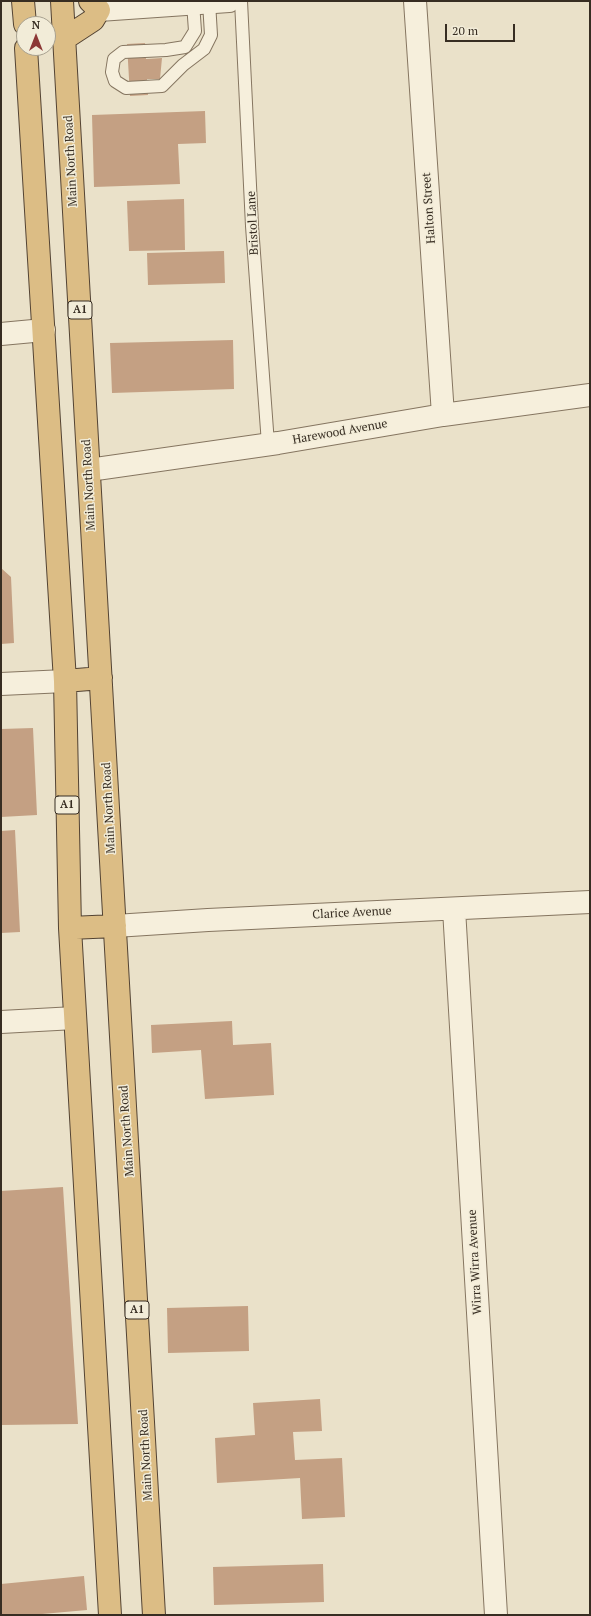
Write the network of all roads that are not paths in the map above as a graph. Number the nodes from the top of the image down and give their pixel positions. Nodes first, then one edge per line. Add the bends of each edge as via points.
1 (23, 1) edge
2 (62, 1) edge
3 (241, 1) edge
4 (415, 1) edge
5 (210, 2) edge
6 (94, 6) edge
7 (24, 16) edge
8 (64, 39) junction
9 (27, 56) edge
10 (44, 330) junction
11 (1, 334) edge
12 (590, 395) edge
13 (443, 415) junction
14 (268, 444) junction
15 (89, 470) junction
16 (101, 678) junction
17 (65, 681) junction
18 (1, 684) edge
19 (590, 902) edge
20 (454, 909) junction
21 (115, 926) junction
22 (70, 928) junction
23 (75, 1018) junction
24 (1, 1022) edge
25 (110, 1615) edge
26 (154, 1615) edge
27 (496, 1615) edge

1 - 7 highway
2 - 8 highway, Main North Road / A1
3 - 14 lane, Bristol Lane via 252,226
4 - 13 street, Halton Street
5 - 5 lane via 211,34 204,49 162,86 126,88 115,81 112,72 114,59 123,52 185,47
5 - 6 street
6 - 8 highway via 93,20
8 - 15 highway, Main North Road / A1
9 - 10 highway, A1
10 - 11 street
10 - 17 highway, A1
12 - 13 street, Harewood Avenue
13 - 14 street, Harewood Avenue
14 - 15 street, Harewood Avenue
15 - 16 highway, Main North Road / A1
16 - 17 highway
16 - 21 highway, Main North Road / A1
17 - 18 street
17 - 22 highway, A1
19 - 20 street, Clarice Avenue
20 - 21 street, Clarice Avenue
20 - 27 street, Wirra Wirra Avenue
21 - 22 highway
21 - 26 highway, Main North Road / A1
22 - 23 highway, A1
23 - 24 street
23 - 25 highway, A1

